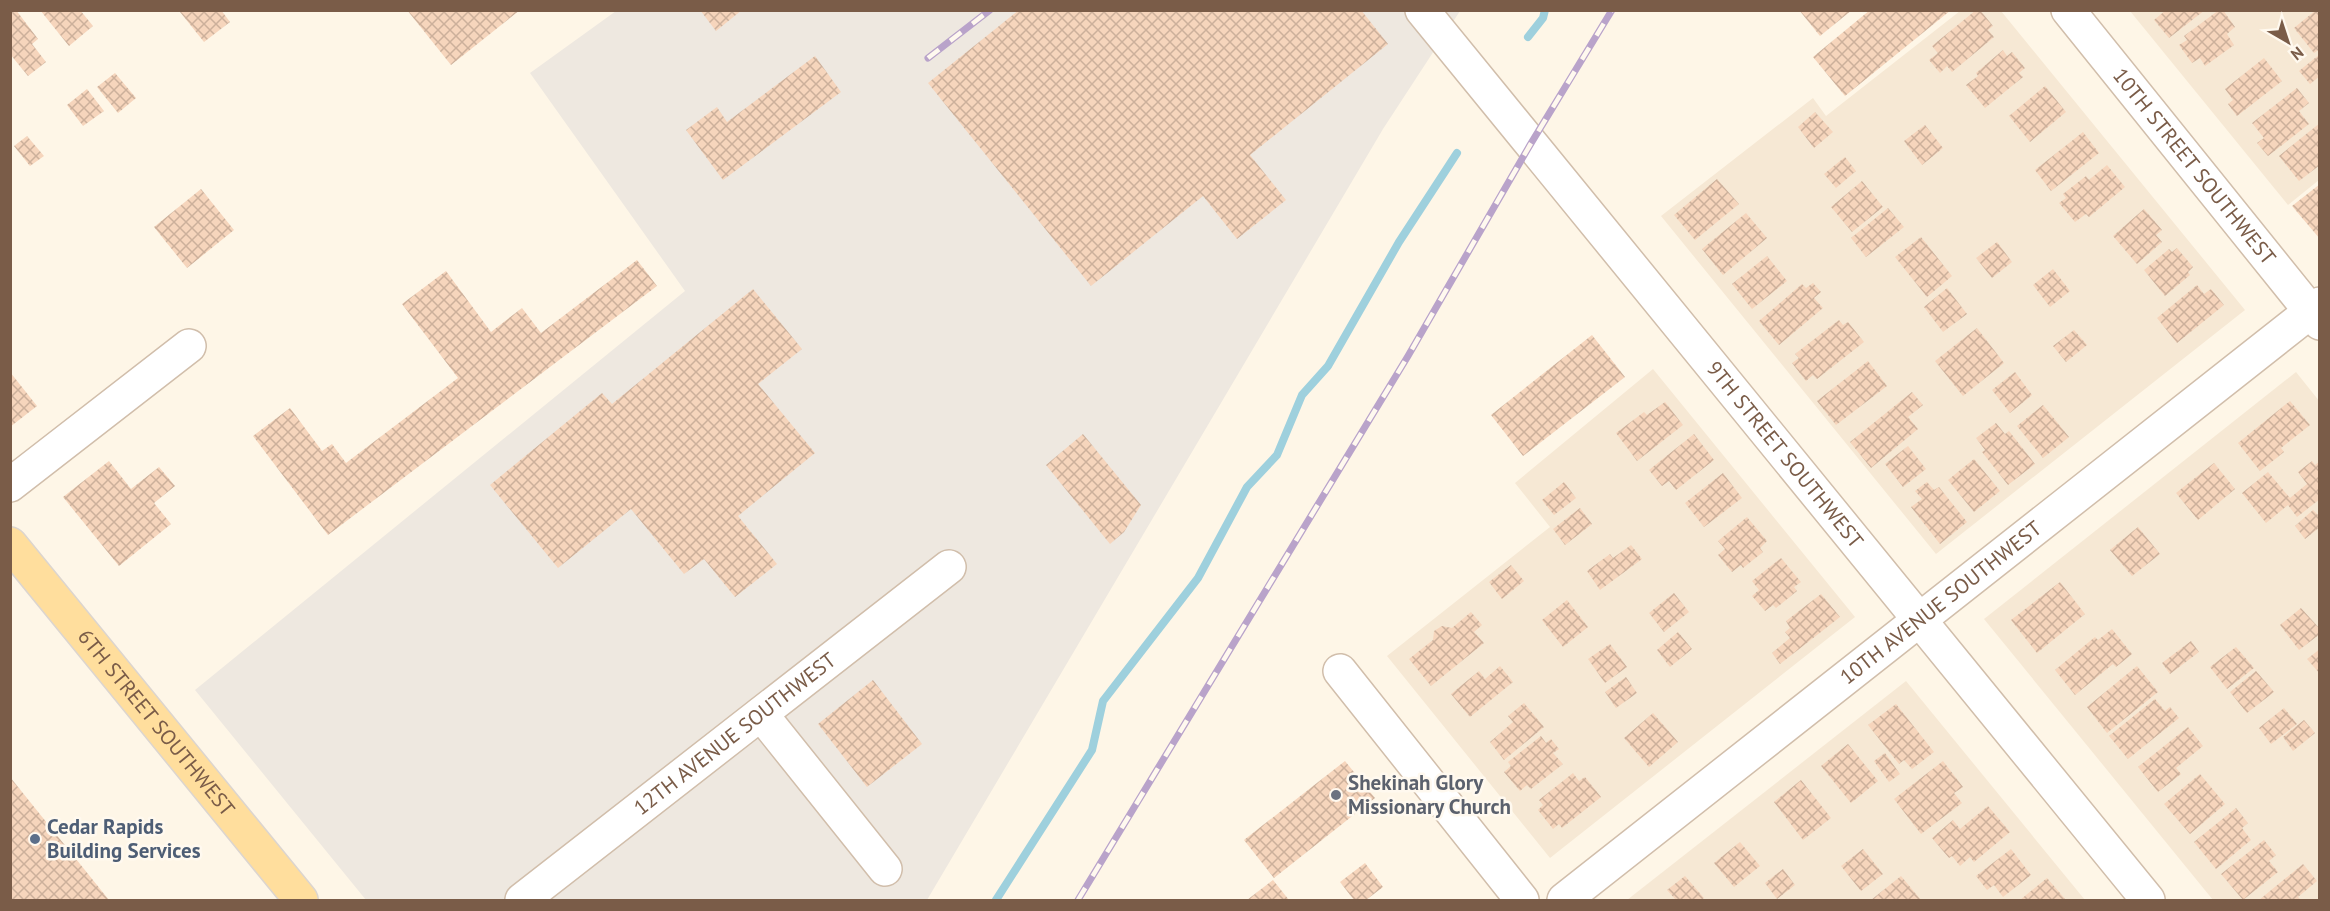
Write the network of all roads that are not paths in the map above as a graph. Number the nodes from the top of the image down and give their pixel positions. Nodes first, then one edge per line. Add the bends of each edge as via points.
1 (1422, 10) edge
2 (2068, 10) edge
3 (2316, 313) edge
4 (189, 346) dead end
5 (10, 485) edge
6 (10, 544) edge
7 (949, 567) dead end
8 (1919, 620) junction
9 (1340, 671) dead end
10 (761, 714) junction
11 (885, 868) dead end
12 (301, 900) edge
13 (522, 900) edge
14 (1522, 900) edge
15 (1563, 900) edge
16 (2148, 900) edge

1 - 8 street, 9TH STREET SOUTHWEST
2 - 3 street, 10TH STREET SOUTHWEST
3 - 8 street, 10TH AVENUE SOUTHWEST
4 - 5 street
6 - 12 main road, 6TH STREET SOUTHWEST
7 - 10 street, 12TH AVENUE SOUTHWEST
8 - 15 street, 10TH AVENUE SOUTHWEST
8 - 16 street, 9TH STREET SOUTHWEST
9 - 14 street
10 - 11 street
10 - 13 street, 12TH AVENUE SOUTHWEST

